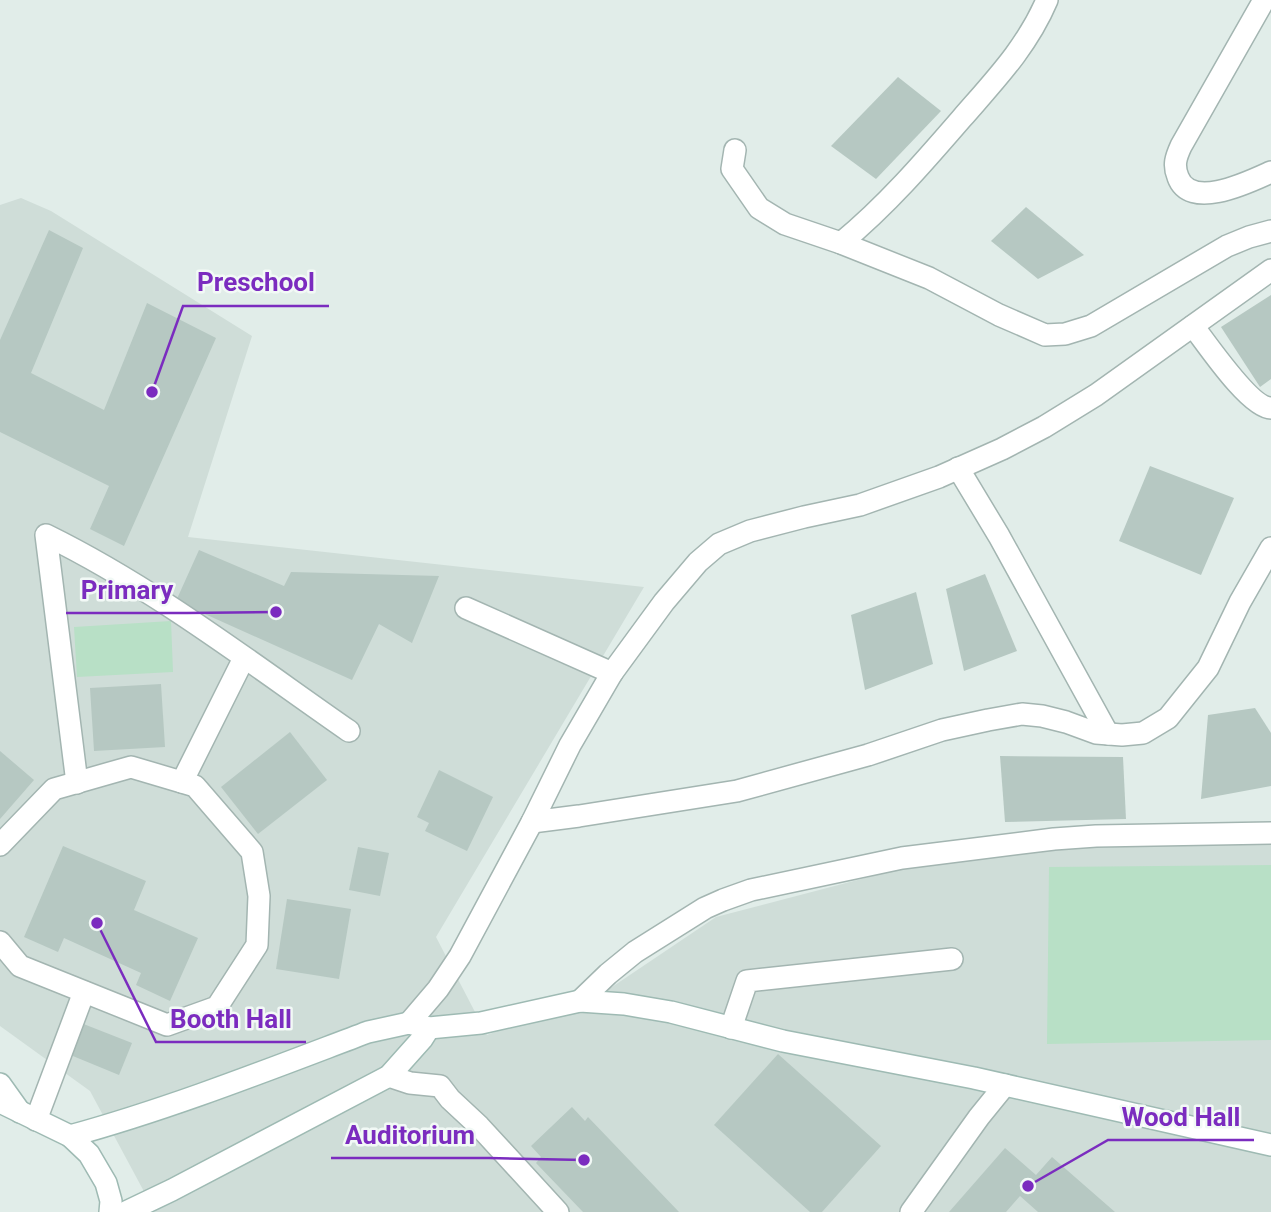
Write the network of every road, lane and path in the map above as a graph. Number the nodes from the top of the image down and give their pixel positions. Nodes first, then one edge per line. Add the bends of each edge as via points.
1 (1047, 0) edge
2 (1264, 0) edge
3 (735, 150) dead end
4 (1271, 172) edge
5 (1271, 231) edge
6 (841, 243) junction
7 (1271, 270) edge
8 (1193, 326) junction
9 (1271, 408) edge
10 (958, 468) junction
11 (1271, 548) edge
12 (466, 608) dead end
13 (244, 658) junction
14 (612, 673) junction
15 (349, 731) dead end
16 (1108, 734) junction
17 (182, 782) junction
18 (77, 783) junction
19 (532, 822) junction
20 (1271, 833) edge
21 (0, 843) edge
22 (0, 942) edge
23 (953, 959) dead end
24 (85, 992) junction
25 (580, 1000) junction
26 (419, 1025) junction
27 (730, 1028) junction
28 (389, 1076) junction
29 (0, 1084) edge
30 (1005, 1085) junction
31 (0, 1102) edge
32 (28, 1117) junction
33 (70, 1136) junction
34 (1271, 1146) edge
35 (110, 1212) edge
36 (126, 1212) edge
37 (558, 1212) edge
38 (911, 1212) edge

1 - 6 street via 1014,59 928,158
2 - 4 street via 1181,145 1175,166 1180,183 1199,194 1228,189
3 - 6 street via 732,169 759,208 785,224
5 - 6 street via 1227,247 1091,326 1045,335 929,278
7 - 8 street
8 - 9 street via 1248,395
8 - 10 street via 1044,427
10 - 14 street via 860,505 750,531 719,544 664,602
10 - 16 street
11 - 16 street via 1208,668 1176,709 1143,733
12 - 14 street
13 - 15 street
13 - 17 street
13 - 18 street via 88,555 46,535
14 - 19 street
16 - 19 street via 1042,716 999,718 942,730 737,791
17 - 18 street via 131,767
17 - 24 street via 195,786 252,852 259,896 257,945 217,1007 167,1025
18 - 21 street via 54,789
19 - 26 street
20 - 25 street via 1054,839 902,858 751,890 705,908 635,952
22 - 24 street via 20,966
23 - 27 street via 747,981
24 - 32 street
25 - 26 street via 481,1023
25 - 27 street via 671,1012
26 - 28 street via 415,1047
26 - 33 street via 368,1032 190,1098
27 - 30 street
28 - 36 street
28 - 37 street via 440,1086
29 - 32 street
30 - 34 street
30 - 38 street
31 - 32 street
32 - 33 street
33 - 35 street via 89,1154 107,1183

